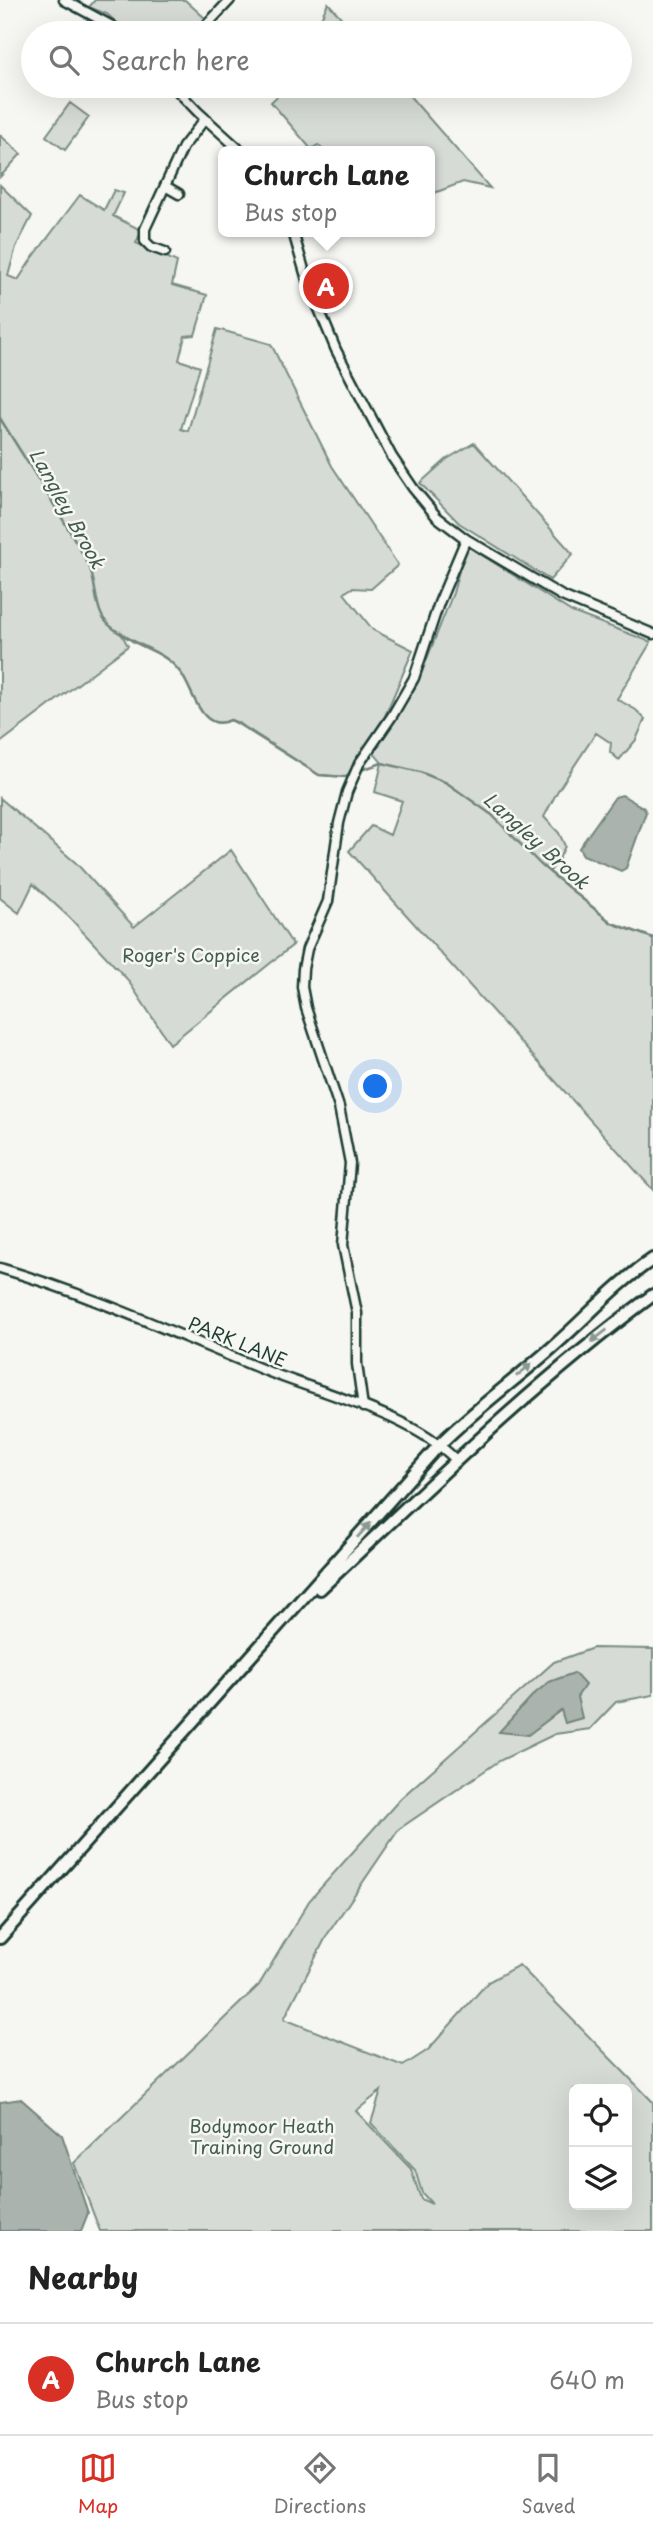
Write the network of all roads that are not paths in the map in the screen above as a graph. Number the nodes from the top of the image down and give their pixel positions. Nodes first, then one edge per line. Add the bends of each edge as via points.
1 (64, 0) edge
2 (230, 0) edge
3 (103, 21) edge
4 (211, 21) edge
5 (185, 98) edge
6 (205, 119) junction
7 (235, 146) edge
8 (165, 186) junction
9 (179, 194) dead end
10 (295, 237) edge
11 (165, 252) dead end
12 (466, 539) junction
13 (653, 634) edge
14 (653, 1259) edge
15 (0, 1268) edge
16 (653, 1295) edge
17 (363, 1407) junction
18 (440, 1444) junction
19 (456, 1460) junction
20 (270, 1636) junction
21 (0, 1938) edge

1 - 3 street
2 - 4 street
5 - 6 street
6 - 7 street
6 - 8 street via 183,147
8 - 9 street
8 - 11 street via 143,236 151,247
10 - 12 street via 319,313 392,457 438,517
12 - 13 street via 562,596
12 - 17 street via 414,678 359,764 347,792 328,901 303,970 306,1008 340,1107 350,1163 343,1245 357,1313
18 -> 14 main road
15 - 17 street, PARK LANE via 87,1296
16 -> 19 main road via 562,1366
17 - 18 street, PARK LANE
18 - 19 street, PARK LANE
20 -> 18 main road
19 - 20 main road
20 - 21 main road

